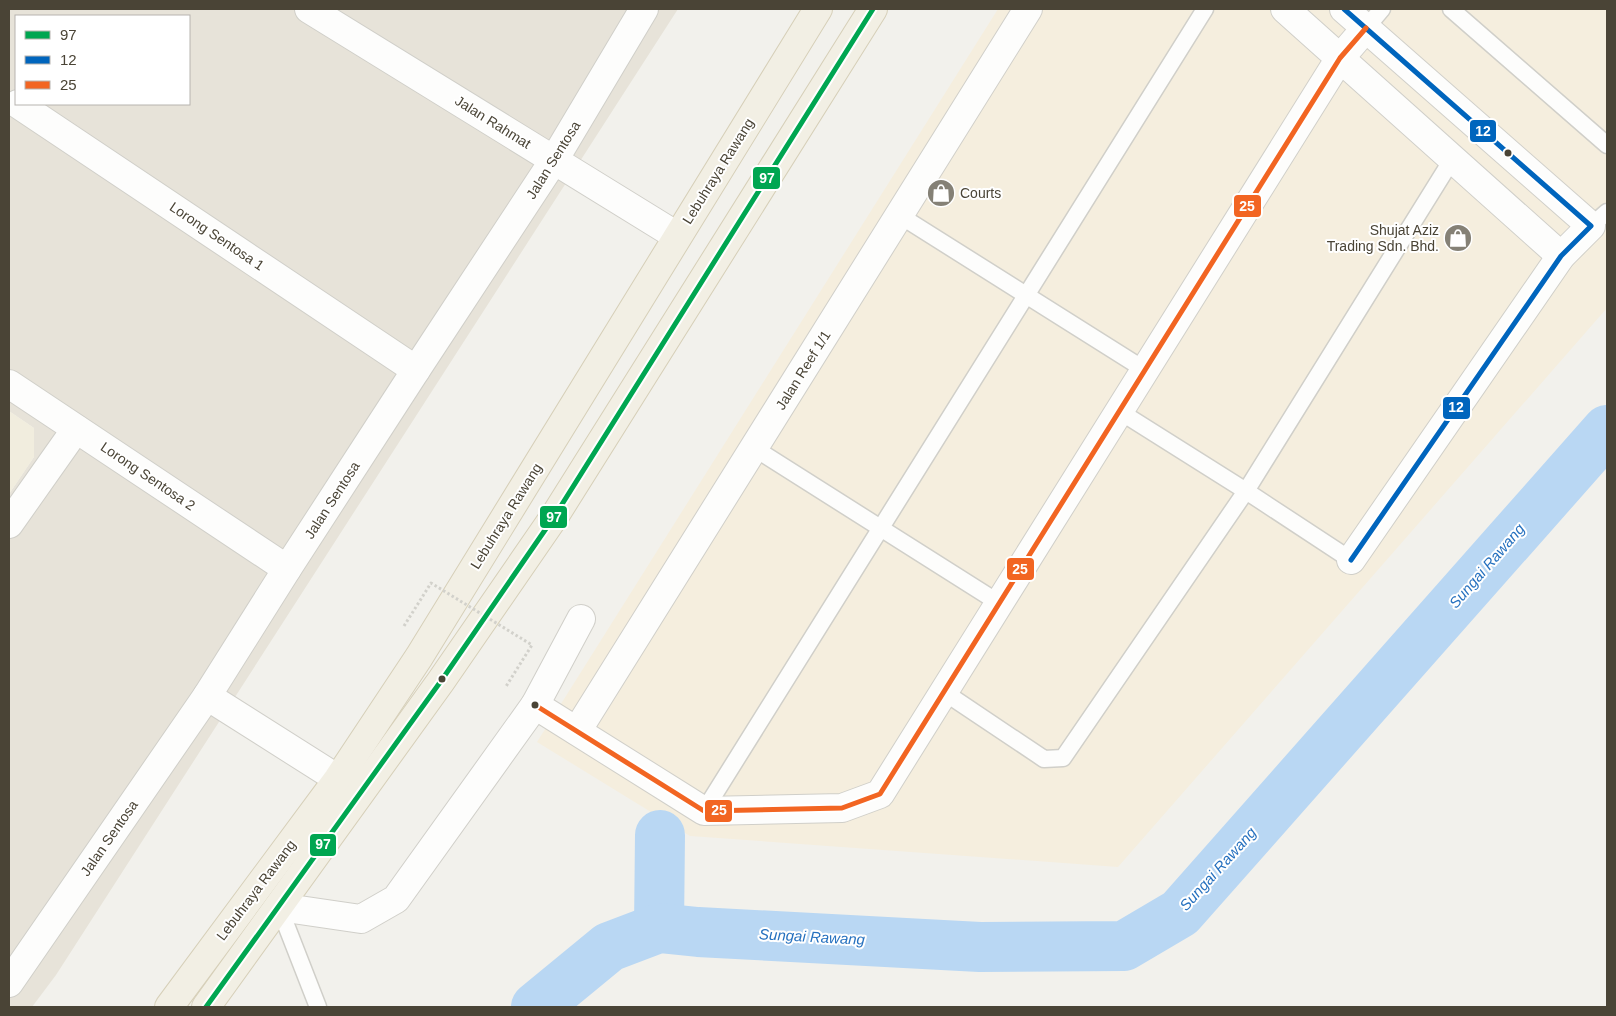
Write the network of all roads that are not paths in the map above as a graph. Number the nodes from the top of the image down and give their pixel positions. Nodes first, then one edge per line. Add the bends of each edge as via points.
1 (309, 9) edge
2 (644, 9) edge
3 (818, 9) edge
4 (873, 9) edge
5 (1028, 9) edge
6 (1205, 9) edge
7 (1285, 9) edge
8 (1344, 9) edge
9 (1452, 9) edge
10 (1374, 18) edge
11 (1340, 58) junction
12 (20, 105) edge
13 (1607, 146) edge
14 (1453, 158) junction
15 (554, 160) junction
16 (899, 215) junction
17 (1599, 219) edge
18 (677, 236) junction
19 (1561, 256) junction
20 (1026, 295) junction
21 (416, 370) junction
22 (1145, 370) junction
23 (9, 384) edge
24 (1119, 411) junction
25 (76, 429) junction
26 (754, 448) junction
27 (1246, 491) junction
28 (9, 524) edge
29 (881, 529) junction
30 (1351, 560) joint
31 (287, 569) junction
32 (999, 603) junction
33 (581, 619) dead end
34 (944, 692) junction
35 (207, 696) junction
36 (536, 705) junction
37 (577, 731) junction
38 (338, 779) junction
39 (704, 811) junction
40 (279, 907) junction
41 (9, 983) edge
42 (169, 1007) edge
43 (206, 1007) edge
44 (318, 1007) edge

1 - 15 street, Jalan Rahmat
2 - 15 street, Jalan Sentosa
3 - 18 main road, Lebuhraya Rawang
4 - 40 main road, Lebuhraya Rawang via 554,517
5 - 16 street, Jalan Reef 1/1
6 - 20 lane
7 - 11 street
8 - 10 street
9 - 13 lane
10 - 11 street
10 - 17 street
11 - 14 street
11 - 22 street
12 - 21 street, Lorong Sentosa 1
14 - 19 street
14 - 27 lane
15 - 18 street, Jalan Rahmat
15 - 21 street, Jalan Sentosa
16 - 20 lane
16 - 26 street, Jalan Reef 1/1
17 - 19 street
18 - 38 main road, Lebuhraya Rawang via 420,657
19 - 30 street
20 - 22 lane
20 - 29 lane
21 - 31 street, Jalan Sentosa
22 - 24 street
23 - 25 street, Lorong Sentosa 2
24 - 27 lane
24 - 32 street
25 - 28 street
25 - 31 street, Lorong Sentosa 2
26 - 29 lane
26 - 37 street, Jalan Reef 1/1
27 - 30 lane
27 - 34 lane via 1063,758 1044,759
29 - 32 lane
29 - 39 lane
31 - 35 street, Jalan Sentosa
32 - 34 street
33 - 36 street
34 - 39 street via 880,794 842,808
35 - 38 street
35 - 41 street, Jalan Sentosa
36 - 37 street
36 - 40 street via 396,899 362,919
37 - 39 street
38 - 42 main road, Lebuhraya Rawang
40 - 43 main road, Lebuhraya Rawang
40 - 44 lane

